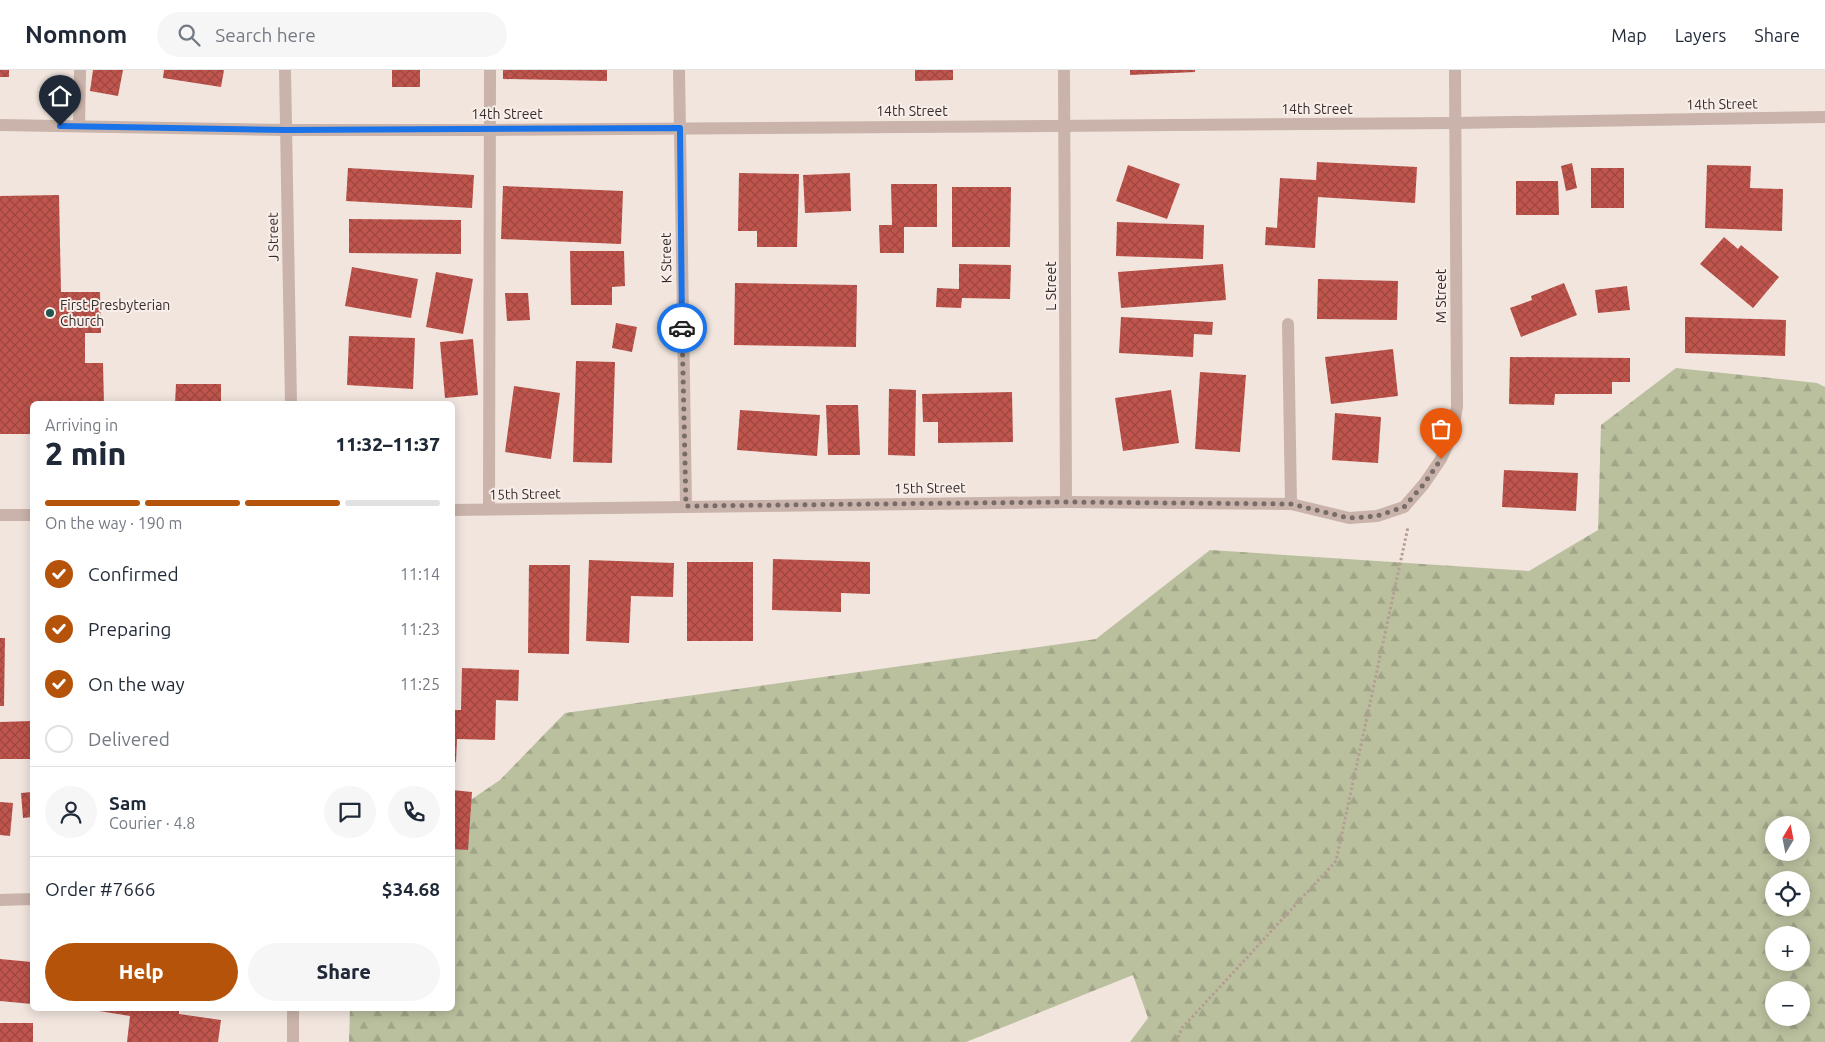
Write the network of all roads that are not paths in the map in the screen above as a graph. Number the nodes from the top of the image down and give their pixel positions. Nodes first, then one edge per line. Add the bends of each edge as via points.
1 (80, 70) edge
2 (286, 70) edge
3 (490, 70) edge
4 (679, 70) edge
5 (1064, 70) edge
6 (1455, 70) edge
7 (1825, 117) edge
8 (1455, 123) junction
9 (0, 125) edge
10 (1065, 125) junction
11 (79, 126) junction
12 (680, 128) junction
13 (286, 130) junction
14 (490, 130) junction
15 (1288, 324) dead end
16 (291, 401) edge
17 (1066, 502) junction
18 (1291, 504) junction
19 (686, 506) junction
20 (1404, 507) joint
21 (489, 509) junction
22 (455, 510) edge
23 (0, 515) edge
24 (30, 515) edge
25 (30, 899) edge
26 (0, 900) edge
27 (293, 1011) edge
28 (293, 1042) edge

1 - 11 street
2 - 13 street, J Street
3 - 14 street
4 - 12 street, K Street
5 - 10 street, L Street
6 - 8 street, M Street
7 - 8 street, 14th Street
8 - 10 street, 14th Street
8 - 20 street, M Street via 1457,408 1452,435 1441,459
9 - 11 street, 14th Street
10 - 12 street, 14th Street
10 - 17 street, L Street
11 - 13 street, 14th Street
12 - 14 street, 14th Street
12 - 19 street, K Street
13 - 14 street, 14th Street
13 - 16 street, J Street
14 - 21 street
15 - 18 street
17 - 18 street, 15th Street
17 - 19 street, 15th Street
18 - 20 street, 15th Street via 1349,518 1377,516
19 - 21 street, 15th Street
21 - 22 street, 15th Street
23 - 24 street
25 - 26 street
27 - 28 street

